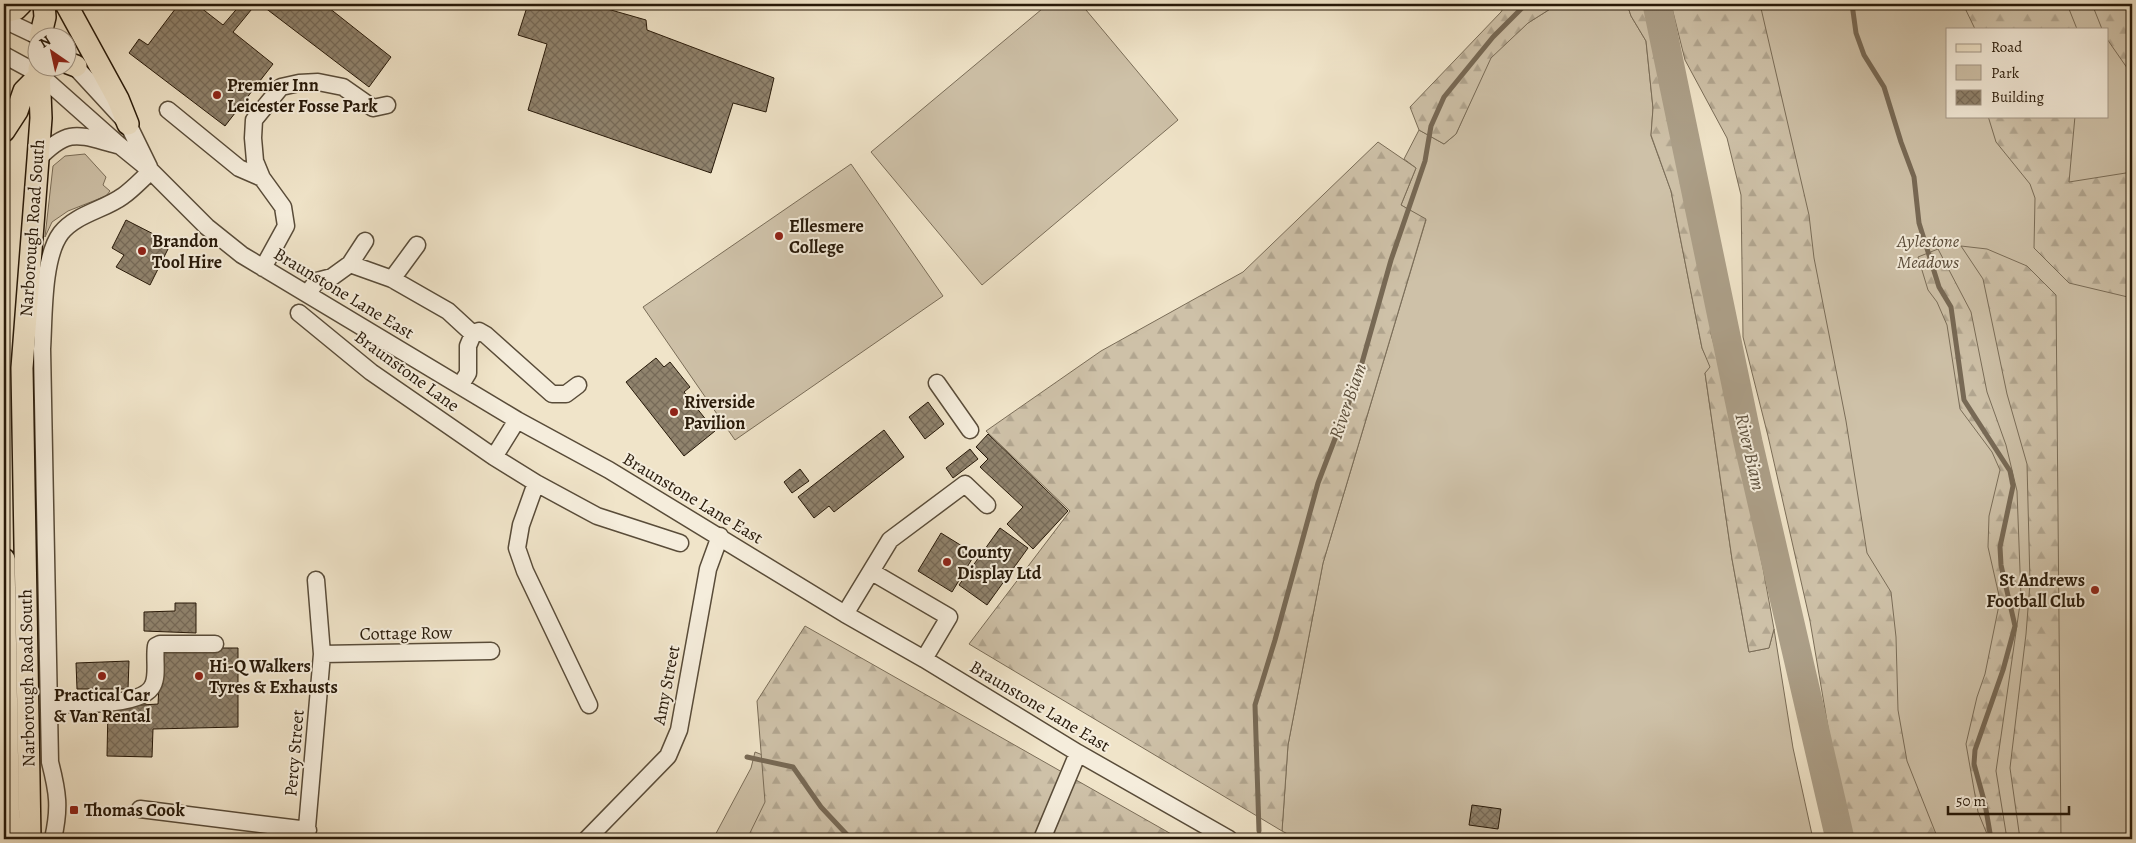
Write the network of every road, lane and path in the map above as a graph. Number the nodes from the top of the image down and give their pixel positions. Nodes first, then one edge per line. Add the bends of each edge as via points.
1 (21, 4) edge
2 (44, 4) edge
3 (66, 4) edge
4 (4, 12) edge
5 (4, 20) edge
6 (43, 28) edge
7 (28, 31) edge
8 (4, 56) edge
9 (28, 65) edge
10 (78, 71) edge
11 (35, 78) edge
12 (42, 78) edge
13 (50, 78) edge
14 (387, 105) dead end
15 (168, 110) dead end
16 (128, 124) junction
17 (4, 131) edge
18 (119, 145) junction
19 (38, 159) junction
20 (151, 171) junction
21 (262, 178) junction
22 (365, 240) dead end
23 (417, 245) dead end
24 (350, 264) junction
25 (263, 268) junction
26 (392, 278) junction
27 (307, 294) junction
28 (299, 313) dead end
29 (473, 334) junction
30 (937, 383) dead end
31 (578, 385) dead end
32 (460, 386) junction
33 (517, 420) junction
34 (970, 430) dead end
35 (494, 457) junction
36 (536, 483) junction
37 (987, 505) dead end
38 (720, 536) junction
39 (680, 543) dead end
40 (4, 560) edge
41 (872, 572) junction
42 (316, 580) dead end
43 (845, 614) junction
44 (215, 644) dead end
45 (491, 651) dead end
46 (322, 654) junction
47 (924, 659) junction
48 (49, 704) junction
49 (589, 705) dead end
50 (1078, 753) junction
51 (140, 809) dead end
52 (307, 835) edge
53 (8, 839) edge
54 (30, 839) edge
55 (53, 839) edge
56 (587, 839) edge
57 (1042, 839) edge
58 (1229, 839) edge

1 - 4 main road
2 - 6 main road
3 - 16 main road via 118,99
5 - 7 street
8 - 9 street, Braunstone Lane East
10 - 16 street, Braunstone Lane East
11 - 17 main road via 24,91 17,111
12 - 19 main road, Narborough Road South
13 - 18 street, Braunstone Lane East
14 - 21 street via 373,108 343,87 318,82 281,87 254,120 255,161
15 - 21 street via 240,168
16 - 20 street, Braunstone Lane East
18 - 19 street via 77,135 56,141
18 - 20 street, Braunstone Lane East
19 - 54 main road, Narborough Road South via 22,368
20 - 25 street, Braunstone Lane East via 207,227 242,256
20 - 48 street, Narborough Road South via 123,196 61,233 50,260 42,349
21 - 25 street via 283,207 286,226
22 - 24 street
23 - 26 street
24 - 26 street
24 - 27 street via 317,281
25 - 27 street, Braunstone Lane East
26 - 29 street via 448,311
27 - 32 street, Braunstone Lane East
28 - 35 street, Braunstone Lane via 371,372
29 - 31 street via 480,331 486,335 552,394 566,394
29 - 32 street via 468,346 468,373
30 - 34 street
32 - 33 street, Braunstone Lane East
33 - 35 street
33 - 38 street, Braunstone Lane East
35 - 36 street, Braunstone Lane
36 - 39 street, Braunstone Lane via 597,516
36 - 49 street via 521,525 517,548
37 - 41 street via 965,484 890,540
38 - 43 street, Braunstone Lane East
38 - 56 street, Amy Street via 708,569 679,730 668,756
40 - 53 main road, Narborough Road South
41 - 43 street
41 - 47 street via 949,617
42 - 46 street, Percy Street
43 - 47 street, Braunstone Lane East
44 - 48 street via 156,646 155,683 136,699
45 - 46 street, Cottage Row
46 - 52 street, Percy Street
47 - 50 street, Braunstone Lane East
48 - 55 street, Narborough Road South via 50,762 58,793 58,818
50 - 57 street
50 - 58 street, Braunstone Lane East
51 - 52 street

